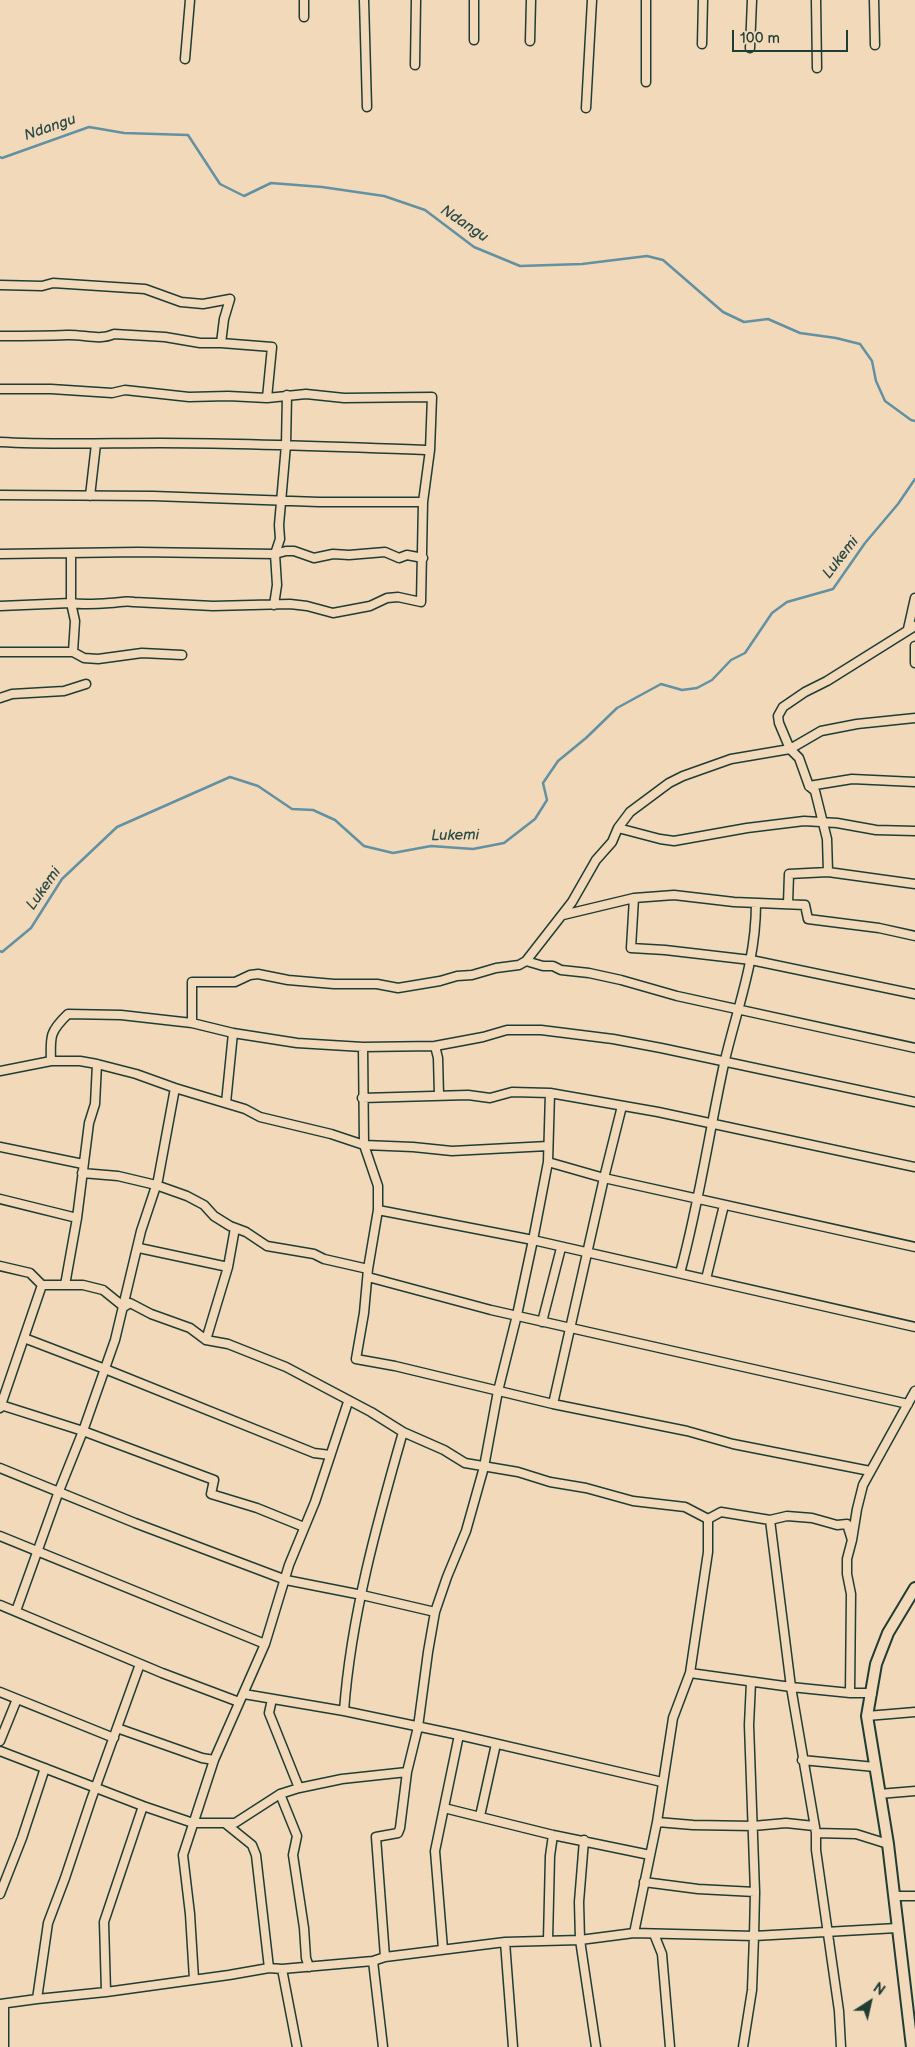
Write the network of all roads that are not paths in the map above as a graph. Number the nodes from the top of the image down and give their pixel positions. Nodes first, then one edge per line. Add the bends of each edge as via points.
1 (190, 0) edge
2 (304, 0) edge
3 (364, 0) edge
4 (416, 0) edge
5 (474, 0) edge
6 (532, 0) edge
7 (592, 0) edge
8 (646, 0) edge
9 (703, 0) edge
10 (752, 0) edge
11 (816, 0) edge
12 (874, 0) edge
13 (304, 17) dead end
14 (474, 40) dead end
15 (530, 41) dead end
16 (702, 44) dead end
17 (875, 45) dead end
18 (750, 48) dead end
19 (185, 59) dead end
20 (415, 65) dead end
21 (817, 68) dead end
22 (646, 82) dead end
23 (367, 107) dead end
24 (586, 108) dead end
25 (0, 285) edge
26 (0, 336) edge
27 (220, 343) junction
28 (0, 389) edge
29 (287, 395) junction
30 (267, 398) junction
31 (0, 442) edge
32 (96, 444) junction
33 (286, 445) junction
34 (430, 450) junction
35 (0, 495) edge
36 (90, 496) junction
37 (281, 500) junction
38 (423, 502) junction
39 (71, 553) junction
40 (0, 554) edge
41 (275, 554) junction
42 (423, 558) junction
43 (915, 598) edge
44 (70, 603) junction
45 (274, 605) junction
46 (0, 606) edge
47 (912, 627) edge
48 (915, 646) edge
49 (0, 652) edge
50 (73, 652) junction
51 (182, 655) dead end
52 (915, 663) edge
53 (86, 684) dead end
54 (0, 698) edge
55 (915, 718) edge
56 (790, 748) junction
57 (915, 782) edge
58 (809, 786) junction
59 (822, 822) junction
60 (618, 828) junction
61 (915, 831) edge
62 (828, 872) junction
63 (915, 884) edge
64 (634, 898) junction
65 (756, 903) junction
66 (788, 904) junction
67 (563, 914) junction
68 (915, 936) edge
69 (526, 960) junction
70 (751, 960) junction
71 (915, 994) edge
72 (740, 1009) junction
73 (192, 1023) junction
74 (233, 1033) junction
75 (435, 1046) junction
76 (362, 1047) junction
77 (915, 1048) edge
78 (52, 1061) junction
79 (725, 1062) junction
80 (96, 1064) junction
81 (0, 1071) edge
82 (176, 1088) junction
83 (550, 1093) junction
84 (439, 1095) junction
85 (362, 1098) junction
86 (915, 1102) edge
87 (226, 1103) junction
88 (622, 1106) junction
89 (712, 1123) junction
90 (364, 1145) junction
91 (548, 1146) junction
92 (0, 1147) edge
93 (548, 1162) junction
94 (83, 1164) junction
95 (915, 1168) edge
96 (82, 1173) junction
97 (604, 1178) junction
98 (156, 1185) junction
99 (697, 1198) junction
100 (0, 1199) edge
101 (724, 1204) junction
102 (378, 1210) junction
103 (77, 1218) junction
104 (235, 1228) junction
105 (532, 1240) junction
106 (915, 1247) edge
107 (139, 1248) junction
108 (561, 1248) junction
109 (587, 1253) junction
110 (0, 1266) edge
111 (228, 1267) junction
112 (368, 1273) junction
113 (680, 1273) junction
114 (706, 1279) junction
115 (65, 1284) junction
116 (42, 1285) junction
117 (124, 1307) junction
118 (517, 1315) junction
119 (542, 1322) junction
120 (915, 1327) edge
121 (570, 1328) junction
122 (24, 1338) junction
123 (206, 1340) junction
124 (106, 1368) junction
125 (498, 1391) junction
126 (915, 1391) edge
127 (348, 1402) junction
128 (554, 1404) junction
129 (908, 1404) junction
130 (1, 1407) edge
131 (83, 1431) junction
132 (403, 1432) junction
133 (330, 1455) junction
134 (484, 1466) junction
135 (0, 1468) edge
136 (870, 1471) junction
137 (58, 1491) junction
138 (708, 1519) junction
139 (770, 1520) junction
140 (304, 1527) junction
141 (0, 1536) edge
142 (852, 1540) junction
143 (39, 1551) junction
144 (286, 1580) junction
145 (915, 1588) edge
146 (362, 1595) junction
147 (0, 1605) edge
148 (16, 1611) junction
149 (436, 1612) junction
150 (265, 1644) junction
151 (140, 1664) junction
152 (690, 1673) junction
153 (751, 1682) junction
154 (791, 1687) junction
155 (0, 1692) edge
156 (850, 1693) junction
157 (872, 1693) junction
158 (244, 1694) junction
159 (17, 1699) junction
160 (272, 1699) junction
161 (239, 1702) junction
162 (344, 1711) junction
163 (915, 1712) edge
164 (867, 1716) junction
165 (418, 1727) junction
166 (117, 1728) junction
167 (459, 1735) junction
168 (114, 1738) junction
169 (0, 1741) edge
170 (496, 1744) junction
171 (0, 1751) edge
172 (214, 1760) junction
173 (802, 1760) junction
174 (875, 1767) junction
175 (45, 1768) junction
176 (407, 1772) junction
177 (662, 1782) junction
178 (96, 1787) junction
179 (298, 1788) junction
180 (915, 1791) edge
181 (280, 1794) junction
182 (879, 1794) junction
183 (143, 1806) junction
184 (444, 1808) junction
185 (480, 1816) junction
186 (657, 1822) junction
187 (194, 1823) junction
188 (226, 1824) junction
189 (753, 1826) junction
190 (815, 1830) junction
191 (553, 1835) junction
192 (584, 1840) junction
193 (888, 1844) junction
194 (650, 1855) junction
195 (644, 1882) junction
196 (755, 1892) junction
197 (0, 1894) edge
198 (894, 1896) junction
199 (915, 1896) edge
200 (897, 1928) junction
201 (634, 1933) junction
202 (654, 1934) junction
203 (828, 1934) junction
204 (754, 1936) junction
205 (548, 1940) junction
206 (580, 1940) junction
207 (505, 1942) junction
208 (443, 1949) junction
209 (385, 1957) junction
210 (373, 1961) junction
211 (309, 1967) junction
212 (269, 1968) junction
213 (282, 1969) junction
214 (194, 1979) junction
215 (106, 1992) junction
216 (37, 1999) junction
217 (2, 2004) edge
218 (4, 2047) edge
219 (297, 2047) edge
220 (383, 2047) edge
221 (512, 2047) edge
222 (596, 2047) edge
223 (670, 2047) edge
224 (743, 2047) edge
225 (841, 2047) edge
226 (912, 2047) edge

1 - 19 street
2 - 13 street
3 - 23 street
4 - 20 street
5 - 14 street
6 - 15 street
7 - 24 street
8 - 22 street
9 - 16 street
10 - 18 street
11 - 21 street
12 - 17 street
25 - 27 street via 42,286 53,283 136,288 181,302 203,304 230,299
26 - 27 street via 108,337 114,334
27 - 30 street via 272,347
28 - 30 street via 112,393 125,390 189,397
29 - 30 street
29 - 33 street
29 - 34 street via 432,397
31 - 32 street
32 - 33 street
32 - 36 street
33 - 34 street
33 - 37 street
34 - 38 street
35 - 36 street
36 - 37 street
37 - 38 street
37 - 41 street via 280,539
38 - 42 street
39 - 40 street
39 - 41 street
39 - 44 street
41 - 42 street via 294,551 314,558 385,552 399,558 407,555
41 - 45 street via 277,585
42 - 45 street via 421,602 398,597 333,613 307,606
43 - 47 street
44 - 45 street via 114,603 122,600 213,606
44 - 46 street
44 - 50 street via 76,621
47 - 56 street via 783,707 778,723
48 - 52 street
49 - 50 street
50 - 51 street via 84,658 98,659 142,653
53 - 54 street via 64,691 12,694
55 - 56 street via 821,731
56 - 58 street via 799,758
56 - 60 street via 730,759 683,776 630,812
57 - 58 street via 852,779
58 - 59 street via 815,791
59 - 60 street via 778,824 674,840
59 - 61 street via 876,830
59 - 62 street via 827,839
60 - 67 street
62 - 63 street
62 - 66 street via 788,874
64 - 65 street via 674,896
64 - 67 street
64 - 70 street via 631,948
65 - 66 street
65 - 70 street via 756,932
66 - 68 street via 805,905 808,920 879,928
67 - 69 street
69 - 72 street
69 - 73 street via 518,965 398,988 288,980 258,974 235,982 192,982
70 - 71 street
70 - 72 street
72 - 77 street
72 - 79 street
73 - 74 street
73 - 78 street via 121,1015 68,1014 55,1026 50,1038
74 - 76 street
74 - 87 street
75 - 76 street
75 - 79 street via 507,1030 541,1030
75 - 84 street
76 - 85 street
78 - 80 street
78 - 81 street
79 - 86 street
79 - 89 street
80 - 82 street
80 - 94 street via 95,1104 88,1123
82 - 87 street
82 - 98 street
83 - 84 street via 512,1092 490,1098
83 - 88 street
83 - 91 street
84 - 85 street
85 - 90 street
87 - 90 street via 260,1117
88 - 89 street
88 - 97 street
89 - 95 street
89 - 99 street
90 - 91 street via 452,1152
90 - 102 street via 378,1186
91 - 93 street
92 - 94 street
93 - 97 street
93 - 105 street
94 - 96 street
96 - 98 street via 118,1176
96 - 103 street
97 - 99 street
97 - 109 street
98 - 104 street via 187,1196
98 - 107 street
99 - 101 street
99 - 113 street
100 - 103 street
101 - 106 street
101 - 114 street
102 - 105 street
102 - 112 street
103 - 115 street
104 - 111 street
104 - 112 street via 267,1246 314,1254
105 - 108 street
105 - 118 street
107 - 111 street
107 - 117 street
108 - 109 street
108 - 119 street
109 - 113 street
109 - 121 street
110 - 116 street via 30,1273
111 - 123 street
112 - 118 street
112 - 125 street via 356,1359
113 - 114 street
114 - 120 street
115 - 116 street
115 - 117 street via 103,1290
116 - 122 street
117 - 123 street via 130,1303 190,1328
117 - 124 street
118 - 119 street
118 - 125 street
119 - 121 street
121 - 128 street
121 - 129 street
122 - 124 street
122 - 130 street
123 - 127 street via 228,1344 286,1367
124 - 131 street
124 - 133 street via 314,1453
125 - 128 street
125 - 134 street
126 - 129 street
127 - 132 street
127 - 133 street
128 - 136 street
129 - 136 street
130 - 131 street
131 - 137 street
131 - 140 street via 214,1480 211,1494 258,1508
132 - 134 street via 465,1463
132 - 146 street via 381,1508
133 - 140 street
134 - 138 street via 633,1501 685,1508
134 - 149 street via 466,1531
135 - 137 street
136 - 142 street via 863,1486
137 - 143 street
137 - 144 street
138 - 139 street via 722,1512
138 - 152 street via 708,1552
139 - 142 street via 787,1516 847,1524
139 - 154 street
140 - 144 street
141 - 143 street
142 - 156 street via 846,1559 851,1604
143 - 148 street
143 - 150 street
144 - 146 street
144 - 150 street
145 - 157 street via 888,1633 876,1664
146 - 149 street
146 - 162 street via 347,1665
147 - 148 street
148 - 151 street
149 - 165 street
150 - 158 street
151 - 161 street
151 - 166 street
152 - 153 street
152 - 177 street via 673,1718
153 - 154 street
153 - 189 street via 749,1724
154 - 156 street
154 - 173 street
155 - 159 street
156 - 157 street
157 - 164 street
158 - 160 street
158 - 161 street
159 - 168 street
159 - 169 street
160 - 162 street
160 - 179 street via 269,1713
161 - 172 street
162 - 165 street
163 - 164 street
164 - 174 street
165 - 167 street
165 - 176 street
166 - 168 street
166 - 172 street
167 - 170 street
167 - 184 street
168 - 178 street
170 - 177 street
170 - 185 street
171 - 175 street
172 - 187 street
173 - 174 street
173 - 190 street
174 - 182 street
175 - 178 street
175 - 197 street
176 - 179 street via 342,1779
176 - 209 street via 398,1833 376,1837
177 - 186 street
178 - 183 street
178 - 216 street via 48,1923
179 - 181 street
180 - 182 street
181 - 188 street via 243,1820
181 - 211 street via 297,1836 294,1855
182 - 193 street
183 - 187 street
183 - 215 street via 104,1922
184 - 185 street
184 - 208 street via 436,1850
185 - 191 street
186 - 189 street
186 - 194 street
187 - 188 street
187 - 214 street via 183,1855
188 - 212 street via 252,1845 256,1855
189 - 190 street via 786,1823
189 - 196 street
190 - 193 street via 856,1834
190 - 203 street
191 - 192 street
191 - 205 street
192 - 194 street
192 - 206 street via 579,1902
193 - 198 street
194 - 195 street
195 - 196 street
195 - 201 street
196 - 204 street
198 - 199 street
198 - 200 street
200 - 203 street
200 - 226 street
201 - 202 street
201 - 206 street
202 - 204 street
202 - 223 street via 662,1954
203 - 204 street
203 - 225 street
204 - 224 street via 752,1990
205 - 206 street
205 - 207 street
206 - 222 street
207 - 208 street
207 - 221 street
208 - 209 street
209 - 210 street
210 - 211 street
210 - 220 street
211 - 213 street
212 - 213 street
212 - 214 street
213 - 219 street
214 - 215 street
215 - 216 street
216 - 217 street
217 - 218 street

